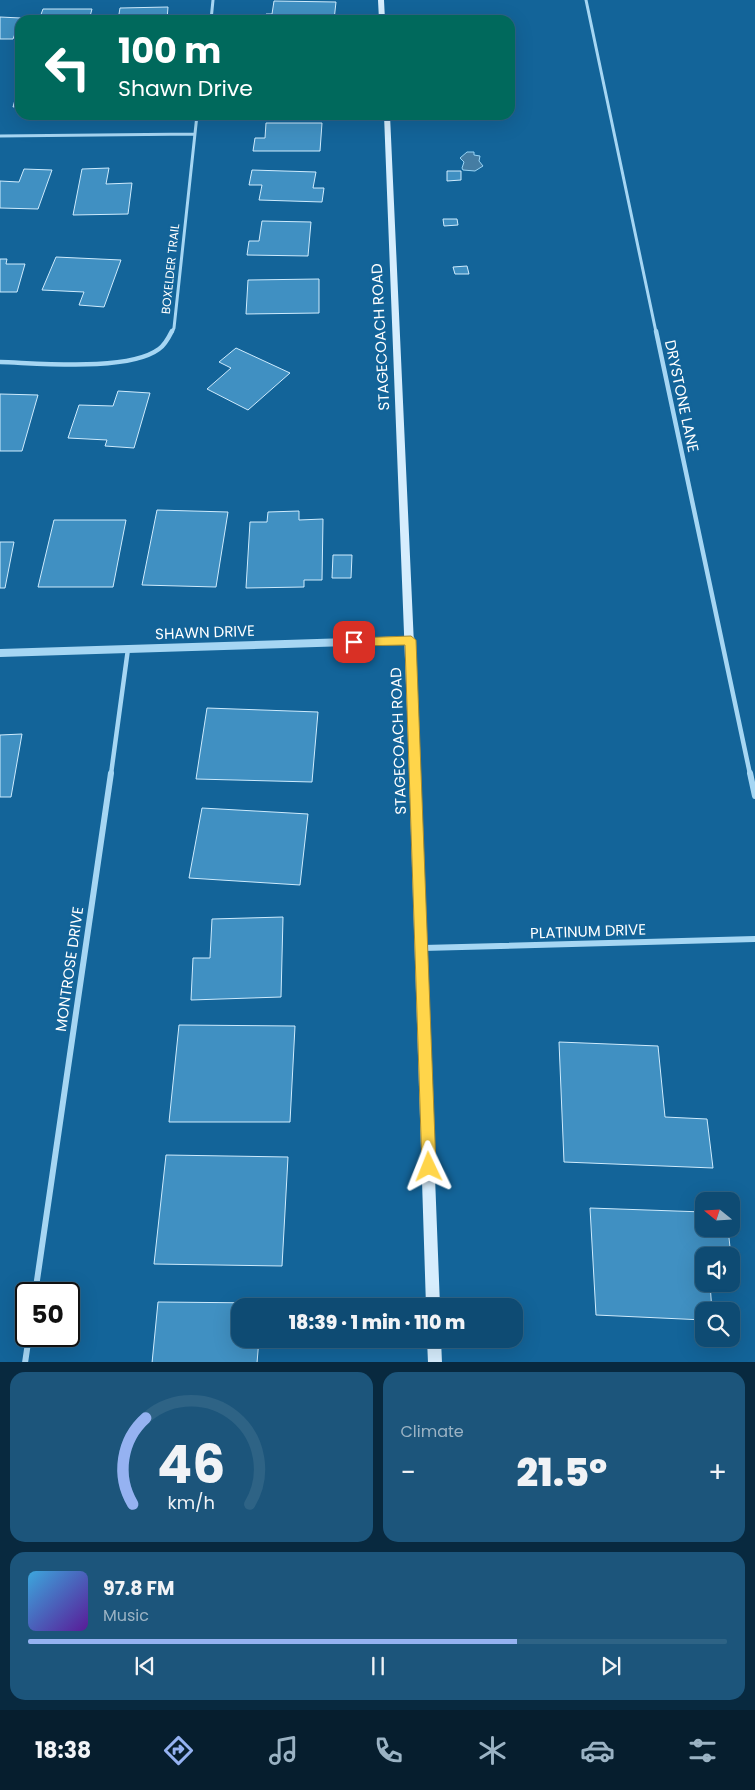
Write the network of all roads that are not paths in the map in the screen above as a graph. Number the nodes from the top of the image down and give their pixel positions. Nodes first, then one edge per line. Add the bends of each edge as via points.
1 (213, 0) edge
2 (381, 0) edge
3 (586, 0) edge
4 (212, 15) edge
5 (382, 15) edge
6 (196, 120) edge
7 (387, 120) edge
8 (195, 134) junction
9 (0, 136) edge
10 (0, 362) edge
11 (411, 640) junction
12 (128, 648) junction
13 (0, 653) edge
14 (755, 796) edge
15 (755, 939) edge
16 (423, 948) junction
17 (37, 1282) edge
18 (433, 1298) edge
19 (27, 1347) edge
20 (434, 1348) edge
21 (25, 1362) edge
22 (435, 1362) edge

1 - 4 street
2 - 5 main road
3 - 14 street, DRYSTONE LANE
6 - 8 street, BOXELDER TRAIL
7 - 11 main road, STAGECOACH ROAD
8 - 9 street
8 - 10 street, BOXELDER TRAIL via 174,328 159,350 130,360 77,364
11 - 12 street, SHAWN DRIVE
11 - 16 main road, STAGECOACH ROAD
12 - 13 street, SHAWN DRIVE
12 - 17 street, MONTROSE DRIVE
15 - 16 street, PLATINUM DRIVE
16 - 18 main road, STAGECOACH ROAD
19 - 21 street
20 - 22 main road

